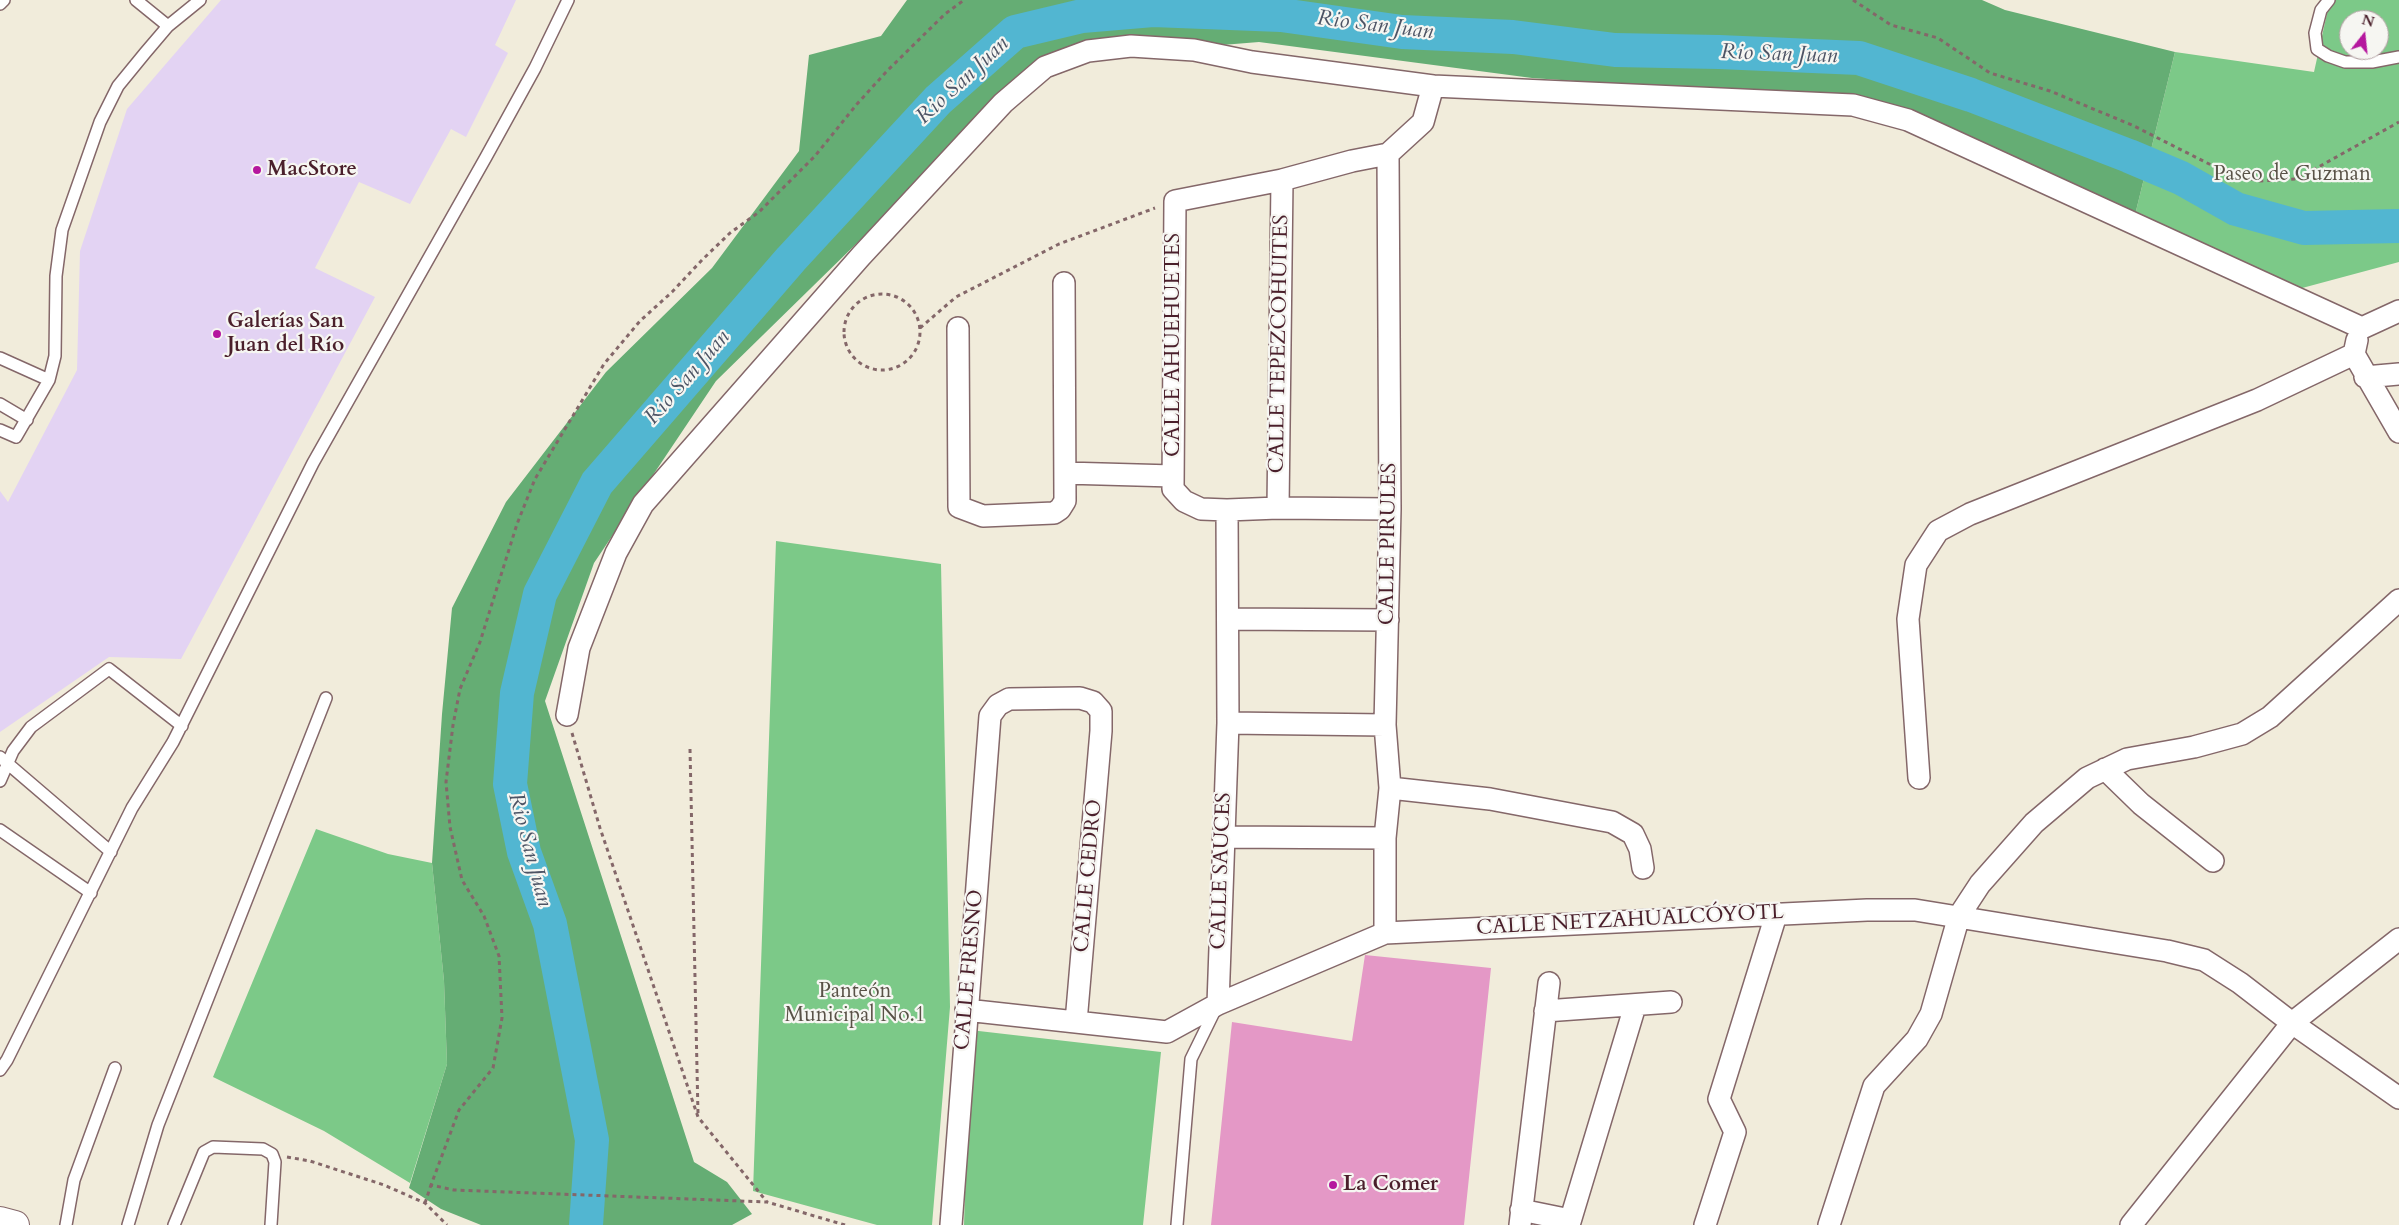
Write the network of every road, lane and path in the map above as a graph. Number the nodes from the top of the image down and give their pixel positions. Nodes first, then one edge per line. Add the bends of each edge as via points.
1 (4, 0) edge
2 (136, 0) edge
3 (200, 0) edge
4 (568, 0) edge
5 (1853, 0) edge
6 (2330, 0) edge
7 (0, 4) edge
8 (168, 26) junction
9 (2399, 57) edge
10 (1433, 86) junction
11 (2399, 122) edge
12 (1388, 154) junction
13 (1282, 180) junction
14 (1174, 201) junction
15 (1064, 282) dead end
16 (2399, 311) edge
17 (920, 328) junction
18 (958, 328) dead end
19 (2362, 328) junction
20 (2354, 354) junction
21 (0, 358) edge
22 (2399, 374) edge
23 (2365, 376) junction
24 (49, 380) junction
25 (0, 404) edge
26 (27, 420) junction
27 (0, 430) edge
28 (2399, 432) edge
29 (1065, 473) junction
30 (1173, 482) junction
31 (1278, 508) junction
32 (1390, 508) junction
33 (1227, 510) junction
34 (2399, 600) edge
35 (1228, 619) junction
36 (1388, 620) junction
37 (326, 698) dead end
38 (567, 715) joint
39 (990, 716) joint
40 (1228, 723) junction
41 (1385, 725) junction
42 (182, 726) junction
43 (690, 749) dead end
44 (4, 761) edge
45 (2105, 769) junction
46 (1919, 778) dead end
47 (0, 781) edge
48 (1390, 788) junction
49 (0, 830) edge
50 (1223, 837) junction
51 (1385, 838) junction
52 (111, 852) junction
53 (2213, 861) dead end
54 (1643, 868) dead end
55 (91, 893) junction
56 (1776, 915) junction
57 (1959, 916) junction
58 (1385, 933) junction
59 (2399, 939) edge
60 (1549, 983) dead end
61 (1671, 1002) dead end
62 (1218, 1004) junction
63 (1635, 1006) junction
64 (966, 1010) junction
65 (1545, 1012) junction
66 (1076, 1022) junction
67 (2292, 1023) junction
68 (115, 1068) dead end
69 (0, 1070) edge
70 (2399, 1098) edge
71 (698, 1117) junction
72 (272, 1154) junction
73 (431, 1185) dead end
74 (454, 1190) dead end
75 (767, 1202) junction
76 (425, 1203) junction
77 (1521, 1217) edge
78 (0, 1221) edge
79 (1569, 1223) edge
80 (15, 1225) edge
81 (66, 1225) edge
82 (128, 1225) edge
83 (174, 1225) edge
84 (271, 1225) edge
85 (447, 1225) edge
86 (844, 1225) edge
87 (951, 1225) edge
88 (1178, 1225) edge
89 (1705, 1225) edge
90 (1829, 1225) edge
91 (2131, 1225) edge

1 - 7 lane
2 - 8 lane
3 - 8 lane
4 - 42 lane via 486,157 314,463
5 - 11 path via 1892,25 1938,38 1990,73 2050,91 2132,126 2227,173 2260,181 2297,178
6 - 9 lane via 2321,10 2315,33 2317,49 2345,62
8 - 24 lane via 118,86 100,122 64,224 56,276 56,356
10 - 12 street via 1423,122
10 - 19 street via 1853,105 1908,120
10 - 38 street via 1252,62 1194,50 1131,46 1088,51 1045,67 1003,103 861,256 643,504 616,553 580,648
12 - 13 street
12 - 32 street, CALLE PIRULES
13 - 14 street
13 - 31 street, CALLE TEPEZCOHUITES
14 - 17 path via 1060,244 956,297
14 - 30 street, CALLE AHUEHUETES
15 - 29 street
16 - 19 street
17 - 17 path via 909,305 888,294 875,295 859,303 847,317 844,329 850,353 870,368 882,370 906,362 920,341
18 - 29 street via 960,507 983,516 1054,513 1065,501
19 - 20 street
20 - 23 street
20 - 46 street via 2257,400 1970,514 1938,531 1916,564 1908,619
21 - 24 lane
22 - 23 street
23 - 28 street
24 - 26 lane
25 - 26 lane
26 - 27 lane via 16,437
29 - 30 street
30 - 33 street via 1184,501 1202,509
31 - 32 street
31 - 33 street
32 - 36 street, CALLE PIRULES
33 - 35 street, CALLE SAUCES
34 - 45 street via 2270,717 2242,734 2194,747 2127,758
35 - 36 street
35 - 40 street, CALLE SAUCES
36 - 41 street, CALLE PIRULES
37 - 82 lane via 158,1125
38 - 71 path via 600,828
39 - 64 street, CALLE FRESNO
39 - 66 street, CALLE CEDRO via 998,705 1009,699 1080,698 1093,702 1101,711
40 - 41 street
40 - 50 street, CALLE SAUCES
41 - 48 street, CALLE PIRULES
42 - 44 lane via 109,668 31,727
42 - 52 lane via 132,808
43 - 71 path
44 - 47 lane
44 - 52 lane
45 - 53 street via 2142,804
45 - 57 street via 2087,778 2034,823 1980,884
48 - 51 street, CALLE PIRULES
48 - 54 street via 1490,799 1612,822 1633,834
49 - 55 lane
50 - 51 street
50 - 62 street, CALLE SAUCES
51 - 58 street, CALLE PIRULES
52 - 55 lane
55 - 69 lane
56 - 57 street, CALLE NETZAHUALCÓYOTL via 1915,910
56 - 58 street, CALLE NETZAHUALCÓYOTL
56 - 89 street via 1719,1099 1735,1132
57 - 67 street, CALLE NETZAHUALCÓYOTL via 2204,960
57 - 90 street via 1931,1014 1917,1039 1874,1086
58 - 62 street, CALLE NETZAHUALCÓYOTL
59 - 67 street
60 - 65 street
61 - 63 street
62 - 66 street, CALLE NETZAHUALCÓYOTL via 1167,1032
62 - 88 lane, CALLE SAUCES via 1191,1059
63 - 65 street
63 - 79 street
64 - 66 street, CALLE NETZAHUALCÓYOTL
64 - 87 street, CALLE FRESNO
65 - 77 street
67 - 70 street, CALLE NETZAHUALCÓYOTL
67 - 91 street
68 - 81 lane via 74,1180
71 - 75 path
72 - 76 path via 319,1164 384,1185
72 - 83 lane via 263,1149 213,1147 204,1152
72 - 84 lane via 275,1162
73 - 76 path
74 - 75 path
75 - 86 path
76 - 85 path
77 - 79 street
78 - 80 main road

